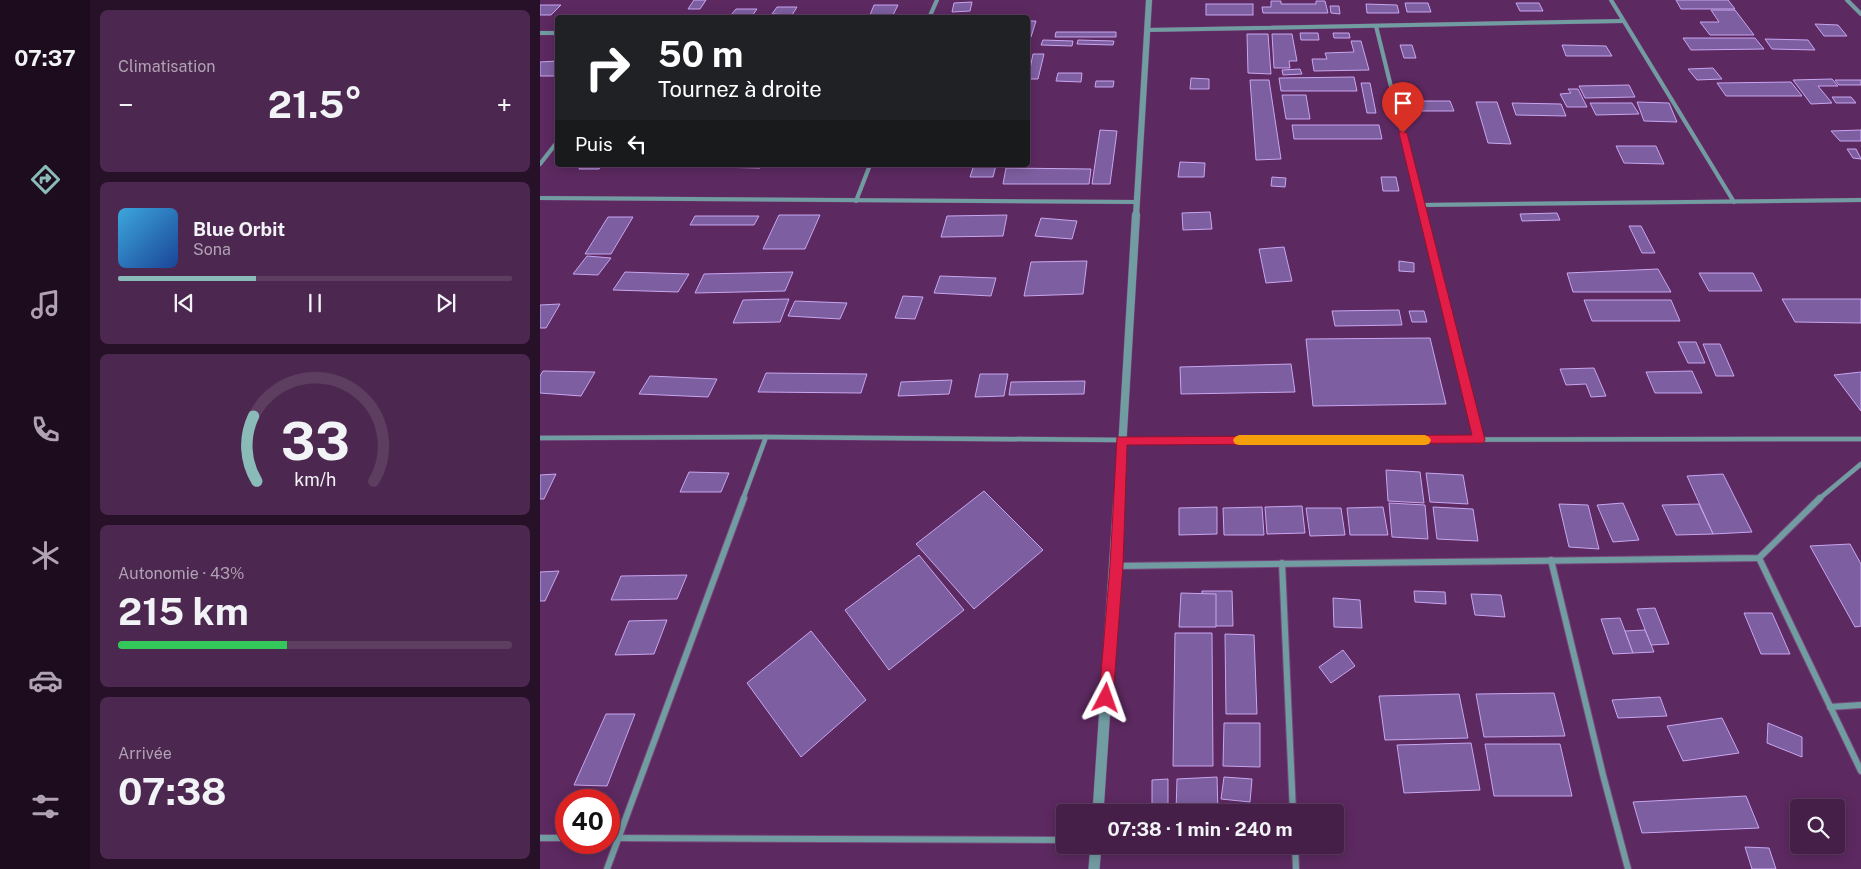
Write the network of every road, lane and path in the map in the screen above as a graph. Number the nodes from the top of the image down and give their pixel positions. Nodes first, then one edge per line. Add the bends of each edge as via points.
1 (937, 0) edge
2 (1149, 0) edge
3 (1611, 0) edge
4 (1847, 0) edge
5 (1861, 14) edge
6 (930, 15) edge
7 (1623, 21) junction
8 (1376, 26) junction
9 (1148, 30) junction
10 (555, 32) edge
11 (540, 33) edge
12 (555, 145) edge
13 (540, 164) edge
14 (869, 167) edge
15 (540, 198) edge
16 (1861, 200) edge
17 (856, 201) junction
18 (1137, 202) junction
19 (1734, 202) junction
20 (1421, 205) junction
21 (766, 437) junction
22 (540, 438) edge
23 (1861, 439) edge
24 (1121, 440) junction
25 (1479, 440) junction
26 (1861, 464) edge
27 (1759, 558) junction
28 (1551, 560) junction
29 (1282, 564) junction
30 (1116, 566) junction
31 (1861, 705) edge
32 (1830, 707) junction
33 (1861, 772) edge
34 (1099, 804) edge
35 (1293, 804) edge
36 (620, 833) edge
37 (540, 838) edge
38 (555, 838) edge
39 (620, 838) edge
40 (1056, 840) edge
41 (612, 854) edge
42 (1095, 854) edge
43 (1295, 854) edge
44 (606, 869) edge
45 (1094, 869) edge
46 (1296, 869) edge
47 (1628, 869) edge

1 - 6 street
2 - 9 street
3 - 7 street
4 - 5 street
7 - 8 street
7 - 19 street
8 - 9 street
8 - 20 street
9 - 18 street
10 - 11 street
12 - 13 street
14 - 17 street
15 - 17 street
16 - 19 street
17 - 18 street
18 - 24 street
19 - 20 street
20 - 25 street
21 - 22 street
21 - 24 street
21 - 36 street
23 - 25 street
24 - 25 street
24 - 30 street
26 - 27 street via 1814,503
27 - 28 street
27 - 32 street
28 - 29 street
28 - 47 street
29 - 30 street
29 - 35 street
30 - 34 street
31 - 32 street
32 - 33 street
37 - 38 street
39 - 40 street
41 - 44 street
42 - 45 street
43 - 46 street

